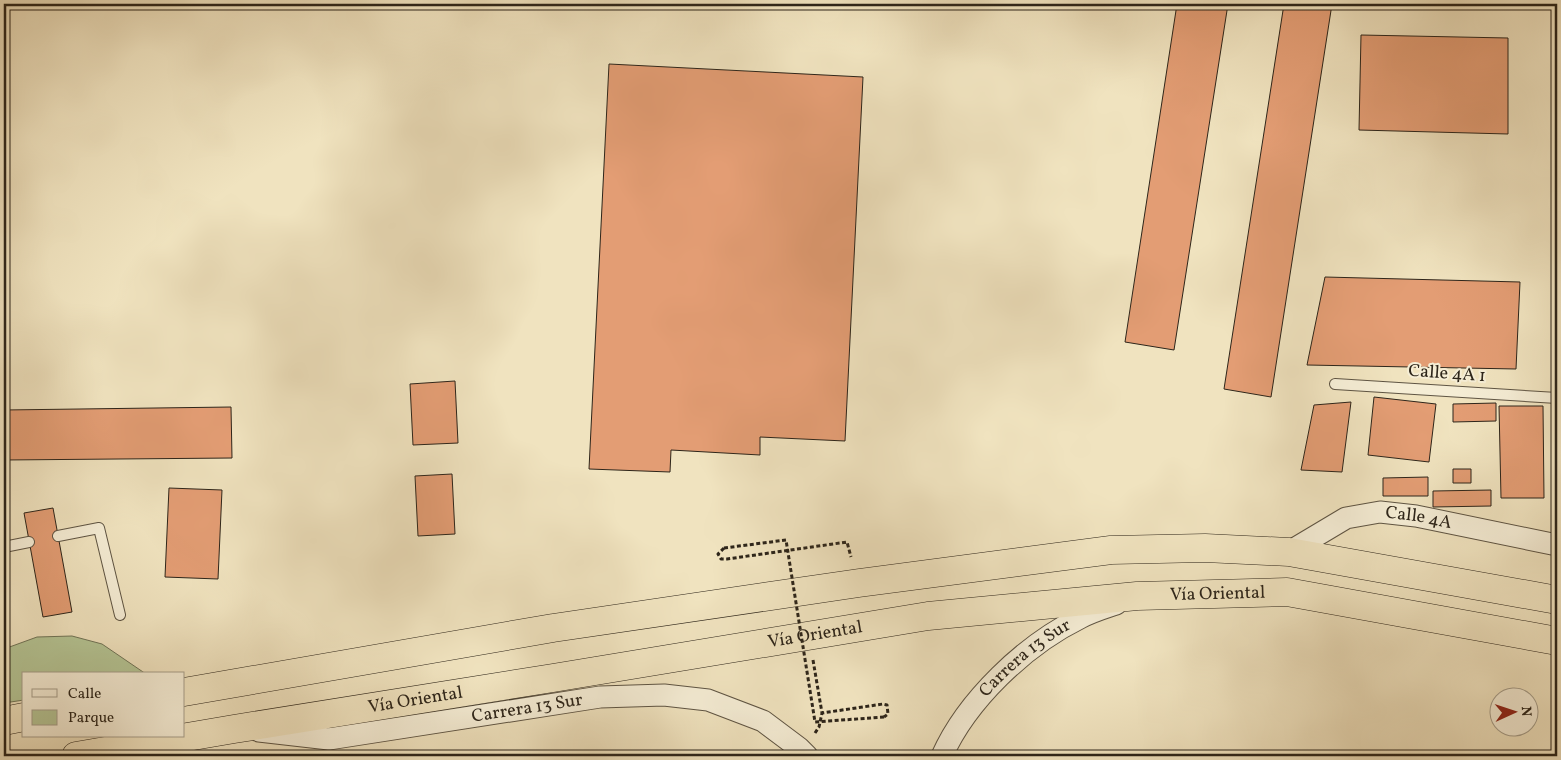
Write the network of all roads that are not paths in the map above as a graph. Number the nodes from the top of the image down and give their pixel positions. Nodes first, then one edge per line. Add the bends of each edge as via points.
1 (1336, 384) dead end
2 (1557, 398) edge
3 (58, 536) dead end
4 (29, 542) dead end
5 (1557, 545) edge
6 (4, 547) edge
7 (1289, 552) junction
8 (1137, 596) junction
9 (1557, 600) edge
10 (120, 615) dead end
11 (1557, 641) edge
12 (185, 692) edge
13 (22, 717) edge
14 (4, 720) edge
15 (234, 729) junction
16 (185, 737) edge
17 (181, 738) edge
18 (76, 756) edge
19 (808, 756) edge
20 (942, 756) edge

1 - 2 lane, Calle 4A 1
3 - 10 lane via 99,528
4 - 6 lane
5 - 7 street, Calle 4A via 1416,516 1380,512 1346,518
7 - 9 highway
7 - 12 highway via 1205,548 1111,550 553,628
8 - 11 highway, Vía Oriental via 1287,592
8 - 15 highway, Vía Oriental via 928,616
8 - 20 street, Carrera 13 Sur via 1080,618 1028,650 984,692 948,742
13 - 14 highway
15 - 16 highway, Vía Oriental
15 - 19 street, Carrera 13 Sur via 329,739 600,697 664,695 708,700 762,722
17 - 18 highway, Vía Oriental

